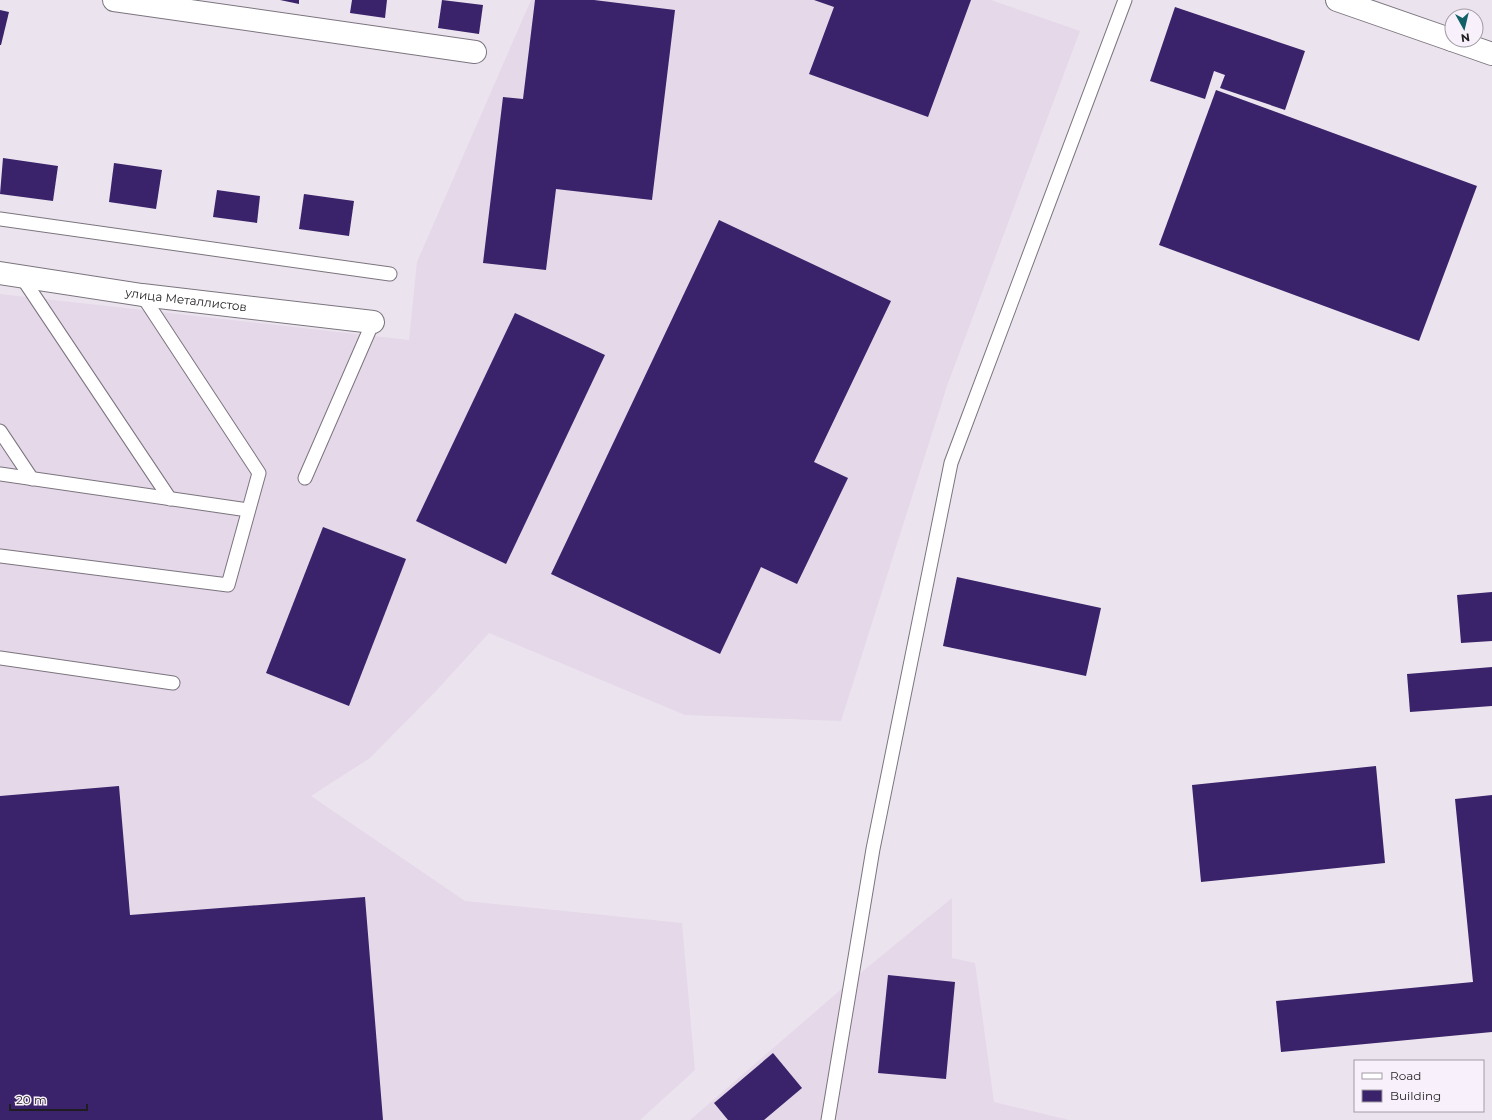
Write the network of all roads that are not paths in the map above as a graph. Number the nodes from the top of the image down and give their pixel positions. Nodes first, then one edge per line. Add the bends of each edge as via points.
1 (114, 0) edge
2 (1125, 0) edge
3 (1337, 0) edge
4 (1444, 37) edge
5 (1475, 48) edge
6 (475, 52) dead end
7 (1492, 54) edge
8 (0, 219) edge
9 (0, 273) edge
10 (390, 274) dead end
11 (21, 276) junction
12 (142, 295) junction
13 (373, 322) joint
14 (0, 431) edge
15 (0, 474) edge
16 (305, 478) dead end
17 (32, 479) junction
18 (170, 499) junction
19 (248, 510) junction
20 (0, 556) edge
21 (0, 658) edge
22 (173, 684) dead end
23 (828, 1120) edge

1 - 6 street
2 - 23 lane via 951,463 873,849
3 - 4 street
5 - 7 street
8 - 10 lane
9 - 11 street, улица Металлистов
11 - 12 street, улица Металлистов
11 - 18 lane
12 - 13 street, улица Металлистов
12 - 19 lane via 259,473
13 - 16 lane
14 - 17 lane
15 - 17 lane
17 - 18 lane
18 - 19 lane
19 - 20 lane via 228,585
21 - 22 lane

